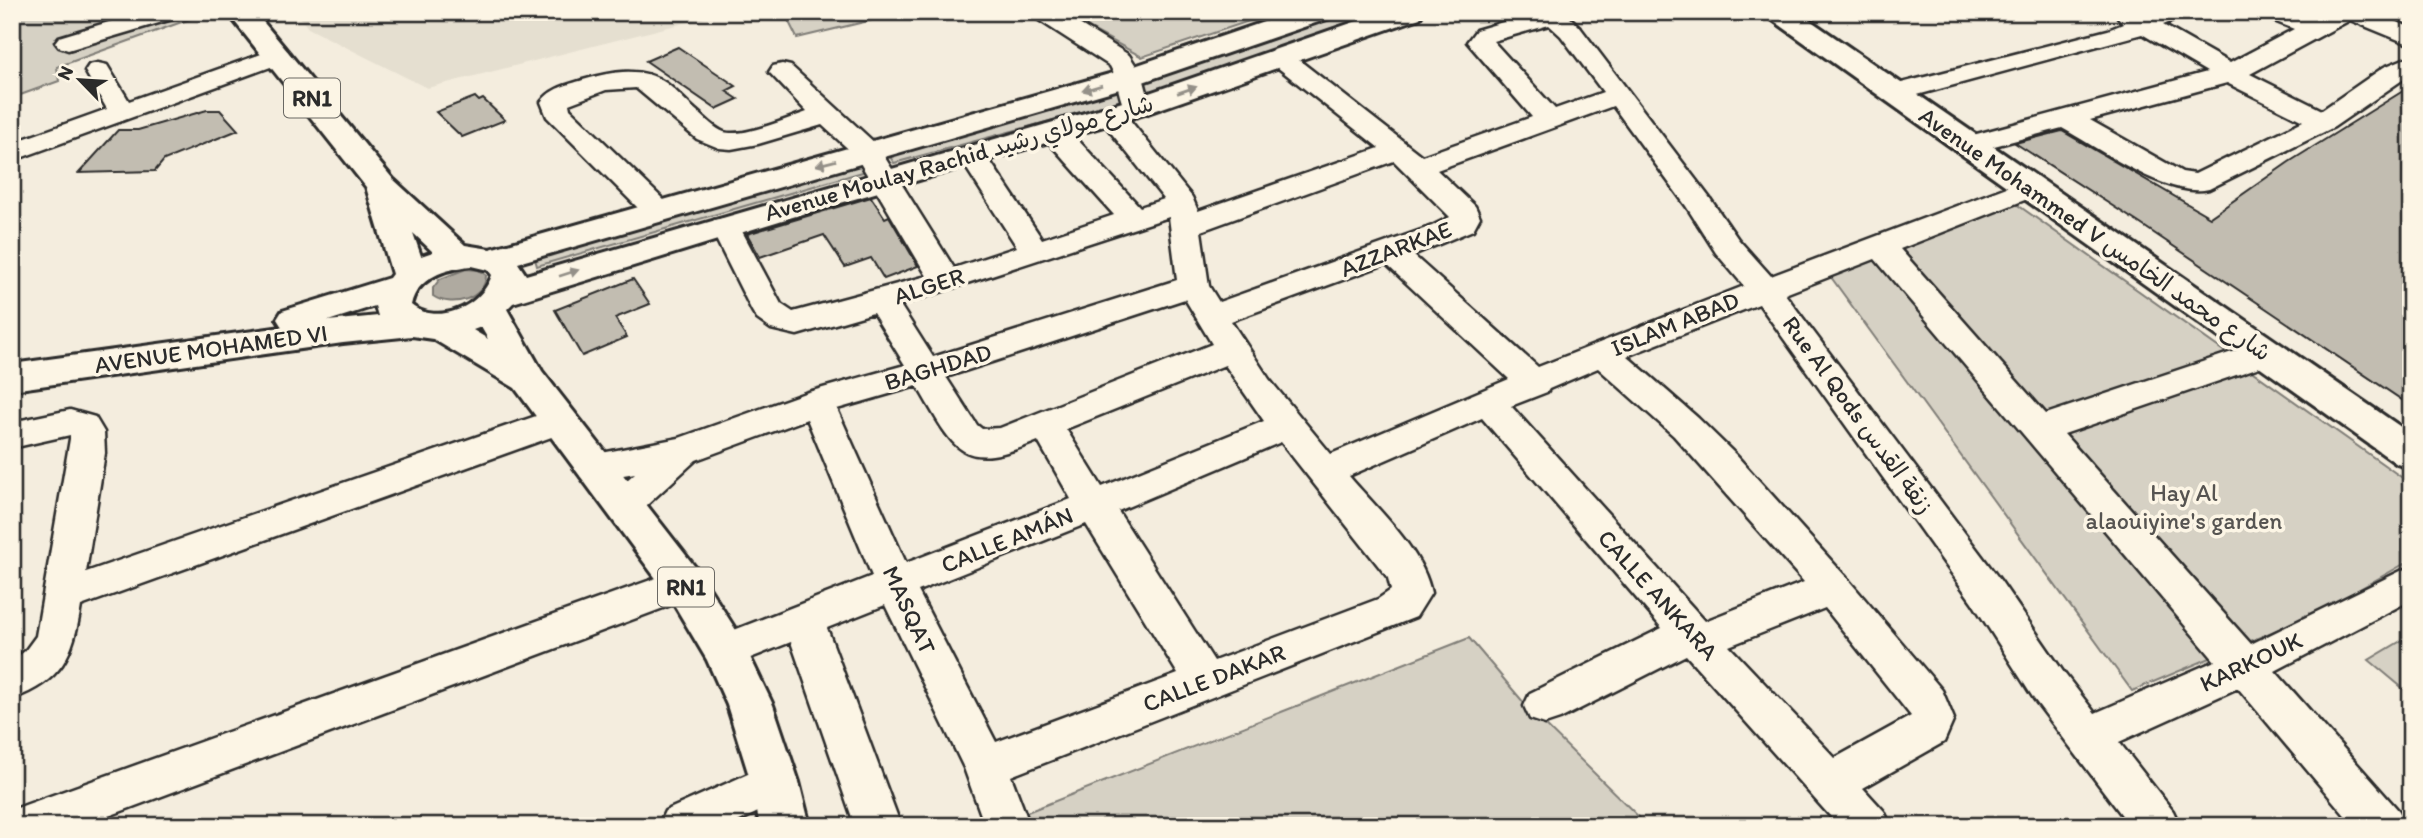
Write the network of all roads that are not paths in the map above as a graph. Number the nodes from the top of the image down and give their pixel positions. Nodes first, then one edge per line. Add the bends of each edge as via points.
1 (170, 12) edge
2 (240, 12) edge
3 (1043, 12) edge
4 (1320, 12) edge
5 (1410, 12) edge
6 (1780, 12) edge
7 (2121, 12) edge
8 (2174, 12) edge
9 (2273, 12) edge
10 (2345, 12) edge
11 (2353, 12) edge
12 (1551, 14) edge
13 (123, 19) edge
14 (2148, 25) junction
15 (2316, 29) junction
16 (2411, 37) edge
17 (68, 42) dead end
18 (278, 56) junction
19 (1281, 58) junction
20 (2411, 64) edge
21 (98, 71) dead end
22 (782, 72) dead end
23 (2230, 74) junction
24 (1130, 77) junction
25 (1895, 93) junction
26 (1619, 95) junction
27 (1124, 111) junction
28 (123, 113) junction
29 (826, 115) junction
30 (2065, 118) junction
31 (1549, 119) junction
32 (2325, 121) junction
33 (1054, 131) junction
34 (1968, 145) junction
35 (867, 151) junction
36 (12, 153) edge
37 (972, 155) junction
38 (1408, 158) junction
39 (884, 181) junction
40 (382, 186) junction
41 (2030, 188) junction
42 (658, 211) junction
43 (1183, 215) junction
44 (1133, 218) junction
45 (725, 227) junction
46 (1880, 245) junction
47 (1034, 250) junction
48 (1391, 253) junction
49 (457, 256) junction
50 (496, 258) junction
51 (405, 281) junction
52 (946, 281) junction
53 (1193, 286) junction
54 (1764, 289) junction
55 (497, 301) junction
56 (882, 301) junction
57 (1212, 316) junction
58 (425, 326) junction
59 (1232, 349) junction
60 (2265, 353) junction
61 (1602, 354) junction
62 (12, 366) edge
63 (928, 371) junction
64 (12, 377) edge
65 (528, 379) junction
66 (1535, 384) junction
67 (817, 402) junction
68 (1489, 404) junction
69 (559, 421) junction
70 (1046, 425) junction
71 (1288, 425) junction
72 (2040, 429) junction
73 (12, 435) edge
74 (683, 451) junction
75 (2411, 454) edge
76 (594, 467) junction
77 (1325, 471) junction
78 (623, 505) junction
79 (1092, 506) junction
80 (2411, 582) edge
81 (684, 584) junction
82 (896, 586) junction
83 (1832, 588) junction
84 (64, 596) junction
85 (804, 621) junction
86 (1695, 637) junction
87 (725, 651) junction
88 (2246, 666) junction
89 (12, 681) edge
90 (1204, 681) junction
91 (1545, 706) dead end
92 (2088, 736) junction
93 (985, 766) junction
94 (775, 782) junction
95 (1830, 783) junction
96 (1004, 818) dead end
97 (1866, 825) edge
98 (25, 826) edge
99 (681, 826) edge
100 (785, 826) edge
101 (878, 826) edge
102 (2157, 826) edge
103 (2383, 826) edge

1 - 13 street
2 - 18 main road, RN1
3 - 24 street via 1120,61
4 - 24 main road, Avenue Moulay Rachid شارع مولاي رشيد
5 - 19 main road, Avenue Moulay Rachid شارع مولاي رشيد
6 - 25 main road, Avenue Mohammed V شارع محمد الخامس
7 - 14 street
8 - 14 street
9 - 15 street
10 - 15 street
11 - 16 street
12 - 26 street, Rue Al Qods زنقة القدس via 1570,31
12 - 31 street via 1485,35 1480,42
13 - 17 street
14 - 23 street
14 - 25 street
15 - 23 street
18 - 28 street
18 - 40 main road, RN1
27 -> 19 main road, Avenue Moulay Rachid شارع مولاي رشيد
19 - 38 street, AZZARKAE
20 - 32 street
21 - 28 street
22 - 29 street
23 - 30 street
23 - 32 street
24 - 27 street
24 -> 35 main road, Avenue Moulay Rachid شارع مولاي رشيد
25 - 34 main road, Avenue Mohammed V شارع محمد الخامس
26 - 31 street, ALGER
26 - 54 street, Rue Al Qods زنقة القدس via 1727,246
27 - 33 main road, Avenue Moulay Rachid شارع مولاي رشيد
27 - 43 street
28 - 36 street
29 - 35 street
29 - 42 street via 726,141 709,135 653,85 638,78 565,94 555,102 557,111
30 - 32 street via 2175,179 2192,183 2205,182
30 - 34 street
31 - 38 street, ALGER
33 - 37 main road, Avenue Moulay Rachid شارع مولاي رشيد
33 - 44 street
34 - 41 main road, Avenue Mohammed V شارع محمد الخامس
35 - 39 street
35 -> 42 main road, Avenue Moulay Rachid شارع مولاي رشيد
37 - 39 main road, Avenue Moulay Rachid شارع مولاي رشيد
37 - 47 street
38 - 43 street, ALGER
38 - 48 street, AZZARKAE via 1465,217 1457,226
39 - 45 main road, Avenue Moulay Rachid شارع مولاي رشيد
39 - 52 street
40 - 49 main road, RN1
40 - 51 main road, RN1
41 - 46 street, ISLAM ABAD
41 - 60 main road, Avenue Mohammed V شارع محمد الخامس
42 - 50 main road, Avenue Moulay Rachid شارع مولاي رشيد
43 - 44 street, ALGER
43 - 53 street
44 - 47 street, ALGER
55 -> 45 main road, Avenue Moulay Rachid شارع مولاي رشيد
45 - 56 street, ALGER via 768,311 783,321 810,322
46 - 54 street, ISLAM ABAD
46 - 72 street
47 - 52 street, ALGER
48 - 57 street, AZZARKAE
48 - 66 street
49 - 50 main road, Avenue Moulay Rachid شارع مولاي رشيد
49 - 51 main road, AVENUE MOHAMED VI via 424,267
50 - 55 main road, RN1 via 510,273 510,283
51 - 58 main road, RN1 via 393,296 392,309 400,320
51 - 62 main road, AVENUE MOHAMED VI via 277,324
52 - 56 street, ALGER
53 - 57 street
53 - 63 street, BAGHDAD
54 - 61 street, ISLAM ABAD
54 - 92 street, Rue Al Qods زنقة القدس
55 - 58 main road, AVENUE MOHAMED VI via 458,323
55 - 65 main road, RN1
56 - 63 street
57 - 59 street
58 - 64 main road, AVENUE MOHAMED VI via 343,331
58 - 65 main road, RN1
59 - 70 street
59 - 71 street
60 - 72 street
60 - 75 main road, Avenue Mohammed V شارع محمد الخامس
61 - 66 street, ISLAM ABAD
61 - 83 street via 1686,427
63 - 67 street, BAGHDAD
63 - 70 street via 964,434 975,442 1003,441
65 - 69 main road, RN1
66 - 68 street, ISLAM ABAD
67 - 74 street, BAGHDAD
67 - 82 street, MASQAT
68 - 77 street, ISLAM ABAD
68 - 86 street, CALLE ANKARA
69 - 76 main road, RN1
69 - 84 street
70 - 79 street
71 - 77 street
71 - 79 street, CALLE AMÁN
72 - 88 street
73 - 84 street via 77,422 88,433
74 - 76 street, BAGHDAD
74 - 78 street, BAGHDAD
76 - 78 main road, RN1
77 - 90 street, CALLE DAKAR via 1402,567 1412,585 1411,593 1402,606
78 - 81 main road, RN1
79 - 82 street, CALLE AMÁN
79 - 90 street
80 - 88 street, KARKOUK
81 - 87 main road, RN1
81 - 98 street
82 - 85 street, CALLE AMÁN
82 - 93 street, MASQAT
83 - 86 street
83 - 95 street via 1927,704 1933,722
84 - 89 street via 50,654 40,666
85 - 87 street, CALLE AMÁN
85 - 101 street
86 - 91 street
86 - 95 street, CALLE ANKARA
87 - 94 main road, RN1 via 750,705
88 - 92 street, KARKOUK
88 - 103 street
90 - 93 street, CALLE DAKAR
92 - 102 street, Rue Al Qods زنقة القدس
93 - 96 street, MASQAT
94 - 99 street
94 - 100 main road, RN1
95 - 97 street, CALLE ANKARA

